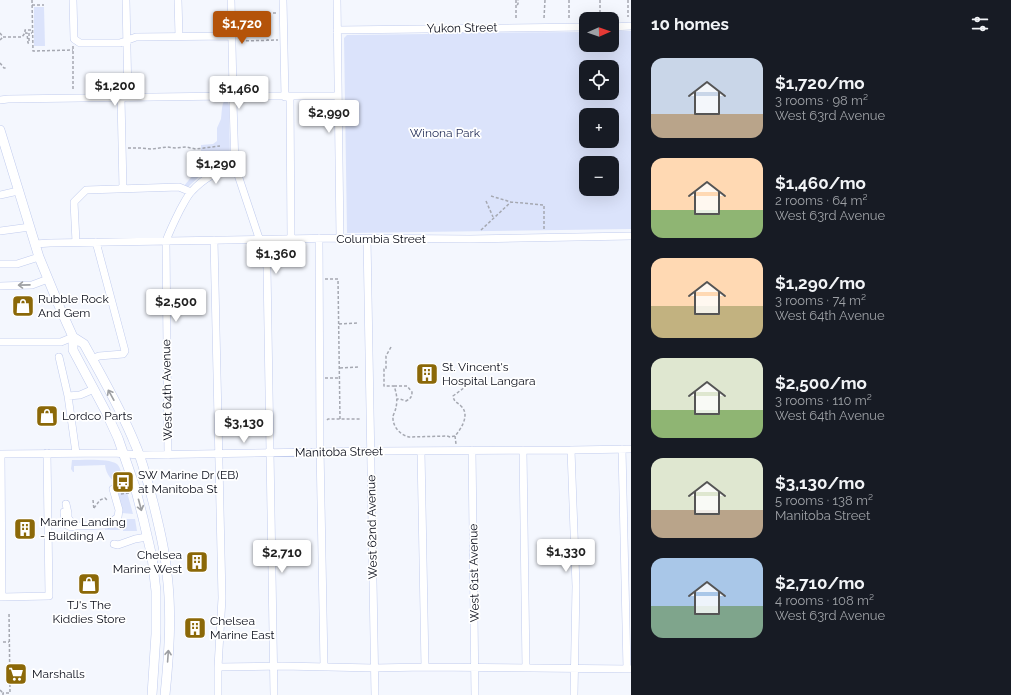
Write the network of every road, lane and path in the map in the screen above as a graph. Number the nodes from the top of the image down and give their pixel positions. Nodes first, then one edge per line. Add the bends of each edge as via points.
1 (32, 0) edge
2 (73, 0) edge
3 (126, 0) edge
4 (178, 0) edge
5 (232, 0) edge
6 (283, 0) edge
7 (337, 0) edge
8 (517, 0) edge
9 (545, 0) edge
10 (569, 0) edge
11 (600, 0) edge
12 (628, 0) edge
13 (32, 5) junction
14 (44, 5) dead end
15 (600, 12) edge
16 (276, 13) dead end
17 (240, 14) dead end
18 (628, 17) dead end
19 (516, 18) dead end
20 (544, 18) dead end
21 (569, 18) dead end
22 (267, 24) dead end
23 (631, 26) edge
24 (579, 27) edge
25 (619, 27) edge
26 (337, 30) junction
27 (32, 31) junction
28 (0, 33) edge
29 (25, 33) junction
30 (179, 36) junction
31 (232, 36) junction
32 (3, 37) junction
33 (0, 40) edge
34 (284, 40) junction
35 (76, 41) junction
36 (127, 41) junction
37 (241, 41) dead end
38 (268, 41) junction
39 (73, 50) junction
40 (0, 63) edge
41 (7, 68) dead end
42 (73, 90) dead end
43 (233, 90) junction
44 (239, 96) junction
45 (338, 96) junction
46 (287, 97) junction
47 (124, 98) junction
48 (230, 99) junction
49 (0, 100) edge
50 (1, 134) edge
51 (220, 146) dead end
52 (122, 148) junction
53 (235, 166) junction
54 (123, 189) junction
55 (18, 191) junction
56 (191, 192) junction
57 (0, 195) edge
58 (491, 196) dead end
59 (486, 201) dead end
60 (512, 202) junction
61 (494, 218) junction
62 (30, 227) junction
63 (544, 229) dead end
64 (481, 230) dead end
65 (0, 232) edge
66 (631, 236) edge
67 (319, 238) junction
68 (340, 238) junction
69 (367, 238) junction
70 (291, 239) junction
71 (214, 240) junction
72 (260, 240) junction
73 (166, 241) junction
74 (76, 242) junction
75 (96, 242) junction
76 (35, 244) junction
77 (39, 257) junction
78 (0, 264) edge
79 (319, 279) junction
80 (48, 280) junction
81 (0, 286) edge
82 (359, 323) dead end
83 (339, 324) junction
84 (74, 336) junction
85 (0, 342) edge
86 (391, 347) dead end
87 (59, 357) dead end
88 (92, 359) junction
89 (360, 367) dead end
90 (339, 368) junction
91 (320, 378) junction
92 (339, 378) junction
93 (468, 382) dead end
94 (394, 386) junction
95 (94, 389) junction
96 (68, 396) junction
97 (397, 399) junction
98 (340, 419) junction
99 (360, 419) dead end
100 (320, 420) junction
101 (456, 436) junction
102 (456, 445) dead end
103 (622, 449) junction
104 (631, 449) edge
105 (472, 450) junction
106 (523, 450) junction
107 (571, 450) junction
108 (371, 451) junction
109 (421, 451) junction
110 (76, 453) junction
111 (270, 453) junction
112 (320, 453) junction
113 (1, 454) edge
114 (47, 454) junction
115 (124, 454) junction
116 (218, 454) junction
117 (139, 455) junction
118 (168, 455) junction
119 (115, 492) joint
120 (128, 493) dead end
121 (111, 497) dead end
122 (93, 500) dead end
123 (66, 504) dead end
124 (147, 537) junction
125 (114, 544) dead end
126 (1, 597) edge
127 (9, 612) dead end
128 (3, 642) dead end
129 (10, 642) junction
130 (274, 666) junction
131 (324, 666) junction
132 (218, 667) junction
133 (425, 667) junction
134 (374, 668) junction
135 (475, 668) junction
136 (526, 668) junction
137 (574, 669) junction
138 (629, 669) edge
139 (0, 690) edge
140 (3, 694) edge
141 (152, 695) edge
142 (164, 695) edge
143 (218, 695) edge
144 (274, 695) edge
145 (375, 695) edge
146 (475, 695) edge
147 (574, 695) edge

1 - 13 path
2 - 35 street
3 - 36 street
4 - 30 street
5 - 31 street
6 - 34 street
7 - 26 street
8 - 19 path
9 - 20 path
10 - 21 path
11 - 15 path
12 - 18 path
13 - 14 path
13 - 27 path
16 - 17 path
22 - 38 path
23 - 25 street
24 - 26 street, Yukon Street
26 - 45 street
27 - 29 path via 25,30
27 - 29 path via 29,33 29,43
27 - 39 path via 33,50
28 - 32 path
29 - 32 path via 22,37
30 - 31 street
30 - 36 street via 136,37
31 - 43 street
32 - 33 path
34 - 38 path
34 - 46 street
35 - 36 street
35 - 39 path
36 - 47 street
37 - 38 path
39 - 42 path
40 - 41 path
43 - 44 street via 237,91
43 - 48 street via 230,91
44 - 46 street
44 - 48 street via 238,99
45 - 46 street
45 - 68 street
46 - 70 street
47 - 48 street
47 - 49 street
47 - 52 street
48 - 53 street
50 - 55 main road
51 - 52 path via 196,149
52 - 54 street
53 - 56 street, West 64th Avenue via 200,183
53 - 72 street
54 - 56 street via 179,187
54 - 74 street via 86,190 74,202
55 - 57 street
55 - 62 main road
56 - 73 street, West 64th Avenue
58 - 60 path
59 - 61 path
60 - 61 path
60 - 63 path via 544,205
61 - 64 path
62 - 65 street
62 - 76 main road
66 - 69 street, Columbia Street
67 - 68 street, Columbia Street
67 - 70 street, Columbia Street
67 - 79 street
68 - 69 street, Columbia Street
69 - 108 street, West 62nd Avenue
70 - 72 street, Columbia Street
71 - 72 street, Columbia Street
71 - 73 street, Columbia Street
71 - 116 street
72 - 111 street via 267,268
73 - 75 street, Columbia Street
73 - 118 street, West 64th Avenue
74 - 75 street, Columbia Street
74 - 76 street, Columbia Street
75 - 88 street via 125,351 123,354
76 - 77 main road
77 - 78 street via 17,264
77 - 80 main road
79 - 83 path via 338,279
79 - 91 street
80 -> 81 street via 32,285
80 - 84 main road
82 - 83 path
83 - 90 path
84 - 85 street via 61,342
84 - 88 main road via 84,344
84 - 95 main road via 74,350
86 - 94 path via 386,356 384,386
87 - 96 street
117 -> 88 main road via 121,411
89 - 90 path
90 - 92 path
91 - 92 path
91 - 100 street
92 - 98 path
93 - 101 path via 453,396 454,401 464,410 464,422
94 - 97 path
94 - 97 path via 407,386 412,392 410,400
95 - 96 street via 80,395
95 - 115 main road
96 - 110 street
97 - 101 path via 392,416 401,434 409,437
98 - 99 path
98 - 100 path
100 - 112 street
101 - 102 path
103 - 104 street, Manitoba Street
103 - 107 street, Manitoba Street
103 - 138 street
105 - 106 street, Manitoba Street
105 - 109 street, Manitoba Street
105 - 135 street, West 61st Avenue
106 - 107 street, Manitoba Street
106 - 136 street
107 - 137 street via 576,586
108 - 109 street, Manitoba Street
108 - 112 street, Manitoba Street
108 - 134 street, West 62nd Avenue
109 - 133 street
110 - 114 street, Manitoba Street
110 - 115 street, Manitoba Street
111 - 112 street, Manitoba Street
111 - 116 street, Manitoba Street
111 - 130 street
112 - 131 street
113 - 114 street, Manitoba Street
113 - 126 street
114 - 126 street via 49,596
115 - 117 street, Manitoba Street
115 -> 124 main road
116 - 118 street, Manitoba Street
116 - 132 street via 222,598
117 - 118 street, Manitoba Street
142 -> 117 main road via 170,613 167,575 157,515
119 - 120 path
119 - 123 street via 118,517 106,525 79,526 72,523 68,518
121 - 122 path via 100,500 94,509
124 - 125 street
124 - 141 main road via 156,591
127 - 129 path
128 - 129 path
129 - 140 path via 10,693
130 - 131 street
130 - 132 street
130 - 144 street
131 - 134 street
132 - 143 street
133 - 134 street
133 - 135 street
134 - 145 street, West 62nd Avenue
135 - 136 street
135 - 146 street, West 61st Avenue
136 - 137 street
137 - 138 street
137 - 147 street
139 - 140 path

